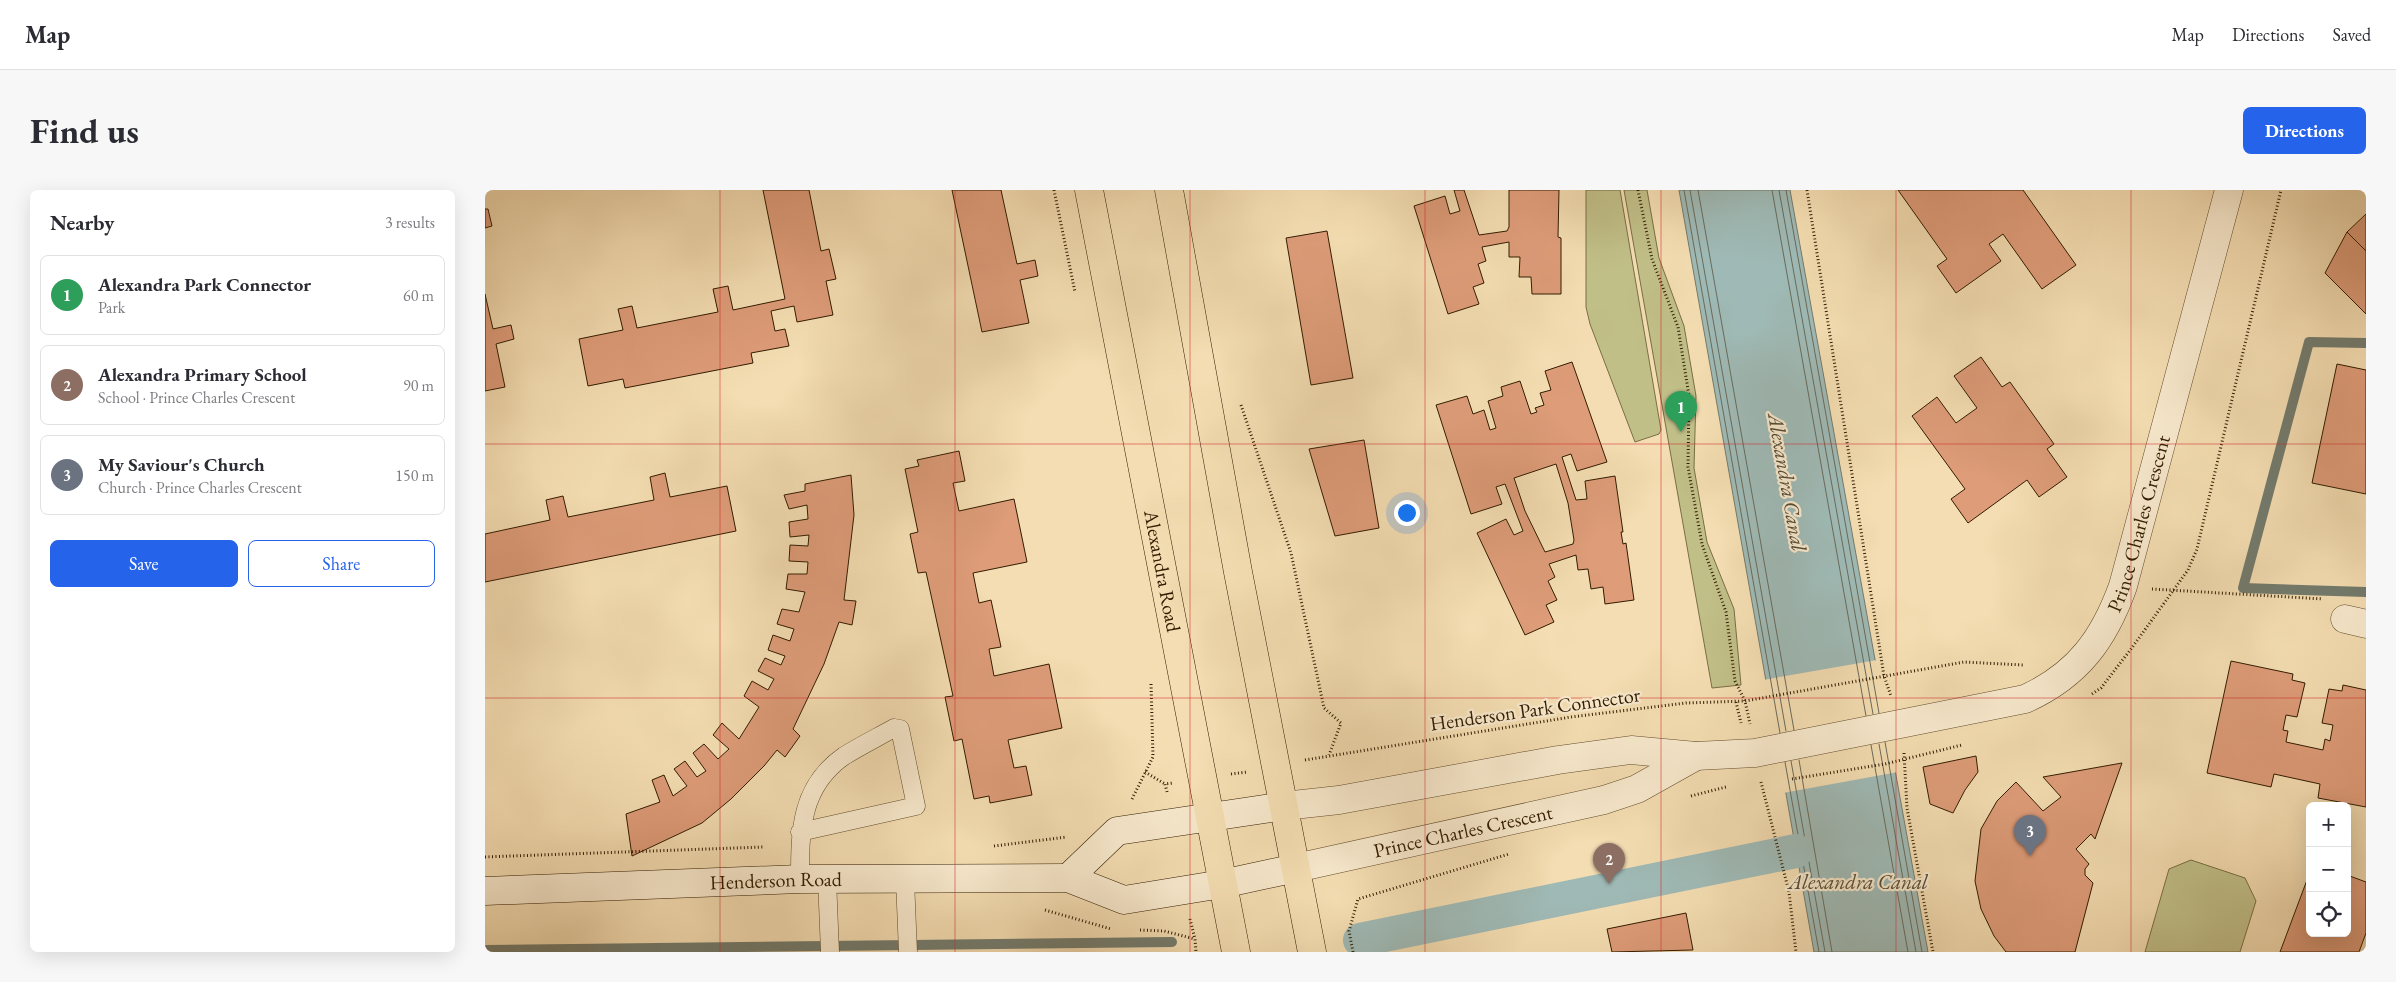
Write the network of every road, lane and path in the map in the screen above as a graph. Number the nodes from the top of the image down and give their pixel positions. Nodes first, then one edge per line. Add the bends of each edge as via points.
1 (1054, 190) edge
2 (1089, 190) edge
3 (1169, 190) edge
4 (1638, 190) edge
5 (1807, 190) edge
6 (2229, 190) edge
7 (2281, 190) edge
8 (1077, 300) dead end
9 (1238, 396) dead end
10 (2347, 614) edge
11 (2032, 666) dead end
12 (1882, 677) junction
13 (1151, 680) dead end
14 (1745, 701) junction
15 (1901, 723) junction
16 (1755, 753) junction
17 (1696, 756) junction
18 (1885, 764) dead end
19 (1145, 772) junction
20 (1787, 780) dead end
21 (1165, 784) dead end
22 (1126, 805) dead end
23 (1284, 806) junction
24 (1209, 816) junction
25 (1071, 836) dead end
26 (800, 839) junction
27 (986, 846) dead end
28 (485, 857) edge
29 (1296, 868) junction
30 (1068, 878) junction
31 (827, 879) junction
32 (800, 880) junction
33 (905, 880) junction
34 (1222, 884) junction
35 (485, 891) edge
36 (1358, 899) dead end
37 (1195, 939) dead end
38 (831, 952) edge
39 (908, 952) edge
40 (1196, 952) edge
41 (1236, 952) edge
42 (1312, 952) edge
43 (1353, 952) edge
44 (1796, 952) edge
45 (1933, 952) edge

1 - 8 path
2 - 24 main road, Alexandra Road
3 - 23 main road
4 - 14 path via 1652,259 1678,327 1689,396 1688,467 1702,544 1726,612 1735,681
5 - 12 path
6 - 15 street, Prince Charles Crescent via 2123,586 2113,614 2096,643 2072,671 2049,688 2025,699
7 - 10 path via 2197,549 2188,570 2172,592
9 - 14 path, Henderson Park Connector via 1291,553 1324,708 1341,723 1329,756 1571,717 1686,703
11 - 12 path, Henderson Park Connector via 1964,662
12 - 14 path, Henderson Park Connector
12 - 15 path
13 - 19 path via 1153,757
14 - 16 path
15 - 16 street, Prince Charles Crescent
15 - 45 path via 1907,808
16 - 17 street, Prince Charles Crescent
16 - 44 path via 1789,892
17 - 23 street, Prince Charles Crescent via 1631,750 1339,800
17 - 29 street, Prince Charles Crescent via 1637,789 1604,800
18 - 20 path
19 - 21 path
19 - 22 path
23 - 24 street, Prince Charles Crescent
23 - 29 main road
24 - 30 street via 1117,831
24 - 34 main road, Alexandra Road
25 - 27 path
26 - 26 lane via 811,792 824,773 844,756 895,728 900,729 916,806
26 - 28 path
26 - 32 lane
29 - 34 street, Prince Charles Crescent
29 - 42 main road
30 - 33 street, Henderson Road
30 - 34 street, Henderson Road via 1124,900
31 - 32 street, Henderson Road
31 - 33 street, Henderson Road
31 - 38 lane
32 - 35 street, Henderson Road
33 - 39 lane
34 - 41 main road, Alexandra Road
36 - 43 path via 1349,931
37 - 40 path

